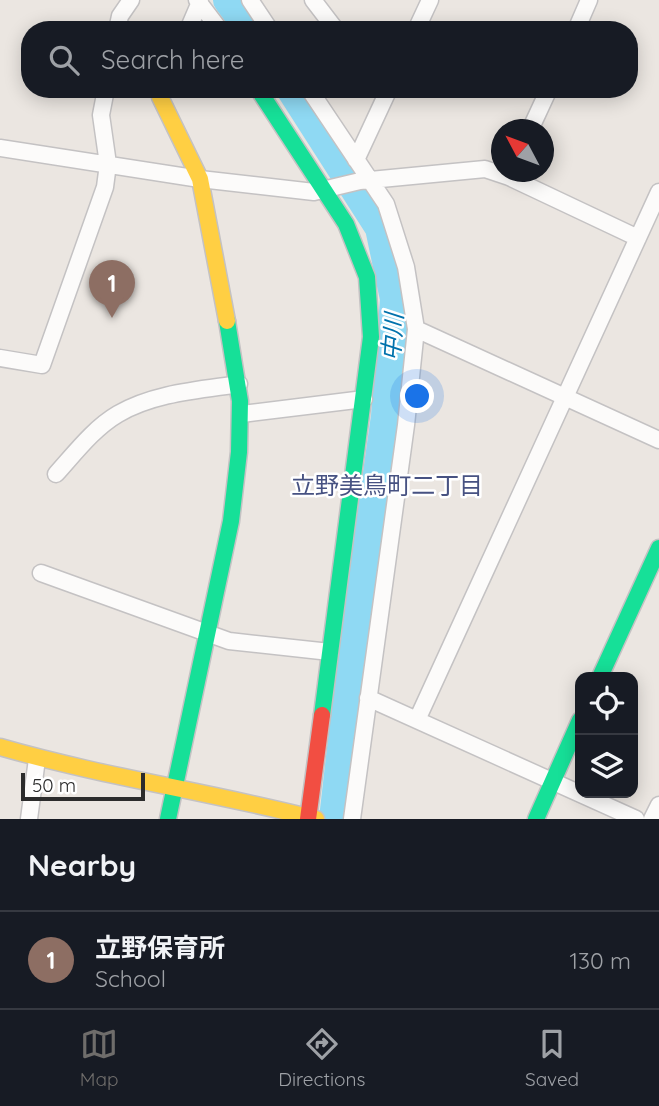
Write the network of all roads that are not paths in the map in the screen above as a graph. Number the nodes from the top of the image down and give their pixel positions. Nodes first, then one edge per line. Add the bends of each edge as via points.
1 (131, 0) edge
2 (250, 0) edge
3 (313, 0) edge
4 (430, 0) edge
5 (589, 0) edge
6 (199, 1) edge
7 (119, 21) edge
8 (191, 21) edge
9 (213, 21) edge
10 (264, 21) edge
11 (329, 21) edge
12 (420, 21) edge
13 (580, 21) edge
14 (105, 98) edge
15 (160, 98) edge
16 (264, 98) edge
17 (315, 98) edge
18 (381, 98) edge
19 (545, 98) edge
20 (535, 119) edge
21 (0, 148) edge
22 (356, 160) junction
23 (108, 164) junction
24 (491, 170) edge
25 (200, 180) junction
26 (365, 180) junction
27 (526, 182) edge
28 (329, 188) junction
29 (659, 192) edge
30 (638, 238) junction
31 (416, 329) junction
32 (0, 358) edge
33 (239, 384) junction
34 (364, 398) junction
35 (564, 398) junction
36 (242, 414) junction
37 (659, 440) edge
38 (57, 474) dead end
39 (659, 548) edge
40 (41, 573) dead end
41 (207, 635) junction
42 (330, 652) junction
43 (602, 672) edge
44 (368, 698) junction
45 (417, 720) junction
46 (575, 731) edge
47 (0, 747) edge
48 (37, 758) junction
49 (552, 783) junction
50 (175, 787) junction
51 (659, 805) edge
52 (311, 818) edge
53 (29, 819) edge
54 (168, 819) edge
55 (352, 819) edge
56 (536, 819) edge
57 (636, 819) edge
58 (652, 819) edge

1 - 7 street
2 - 10 street
3 - 11 street
4 - 12 street
5 - 13 street
6 - 8 street
6 - 9 street
14 - 23 street
15 - 25 street
16 - 28 street
17 - 22 street
18 - 22 street
19 - 20 street
21 - 23 street
22 - 26 street
23 - 25 street
23 - 32 street via 105,187 42,365
24 - 26 street
25 - 28 street via 313,192
25 - 33 street
26 - 28 street
26 - 31 street via 386,204 405,267
27 - 30 street
28 - 34 street via 367,277 371,337
29 - 30 street
30 - 35 street
31 - 35 street
31 - 44 street
33 - 36 street
33 - 38 street via 164,396 118,414
34 - 36 street
34 - 42 street
35 - 37 street
35 - 45 street
36 - 41 street via 233,510
39 - 43 street
40 - 41 street
41 - 42 street
41 - 50 street
42 - 52 street
44 - 45 street
44 - 55 street
45 - 49 street
46 - 49 street
47 - 48 street
48 - 50 street
48 - 53 street
49 - 56 street
49 - 57 street
50 - 52 street
50 - 54 street
51 - 58 street

